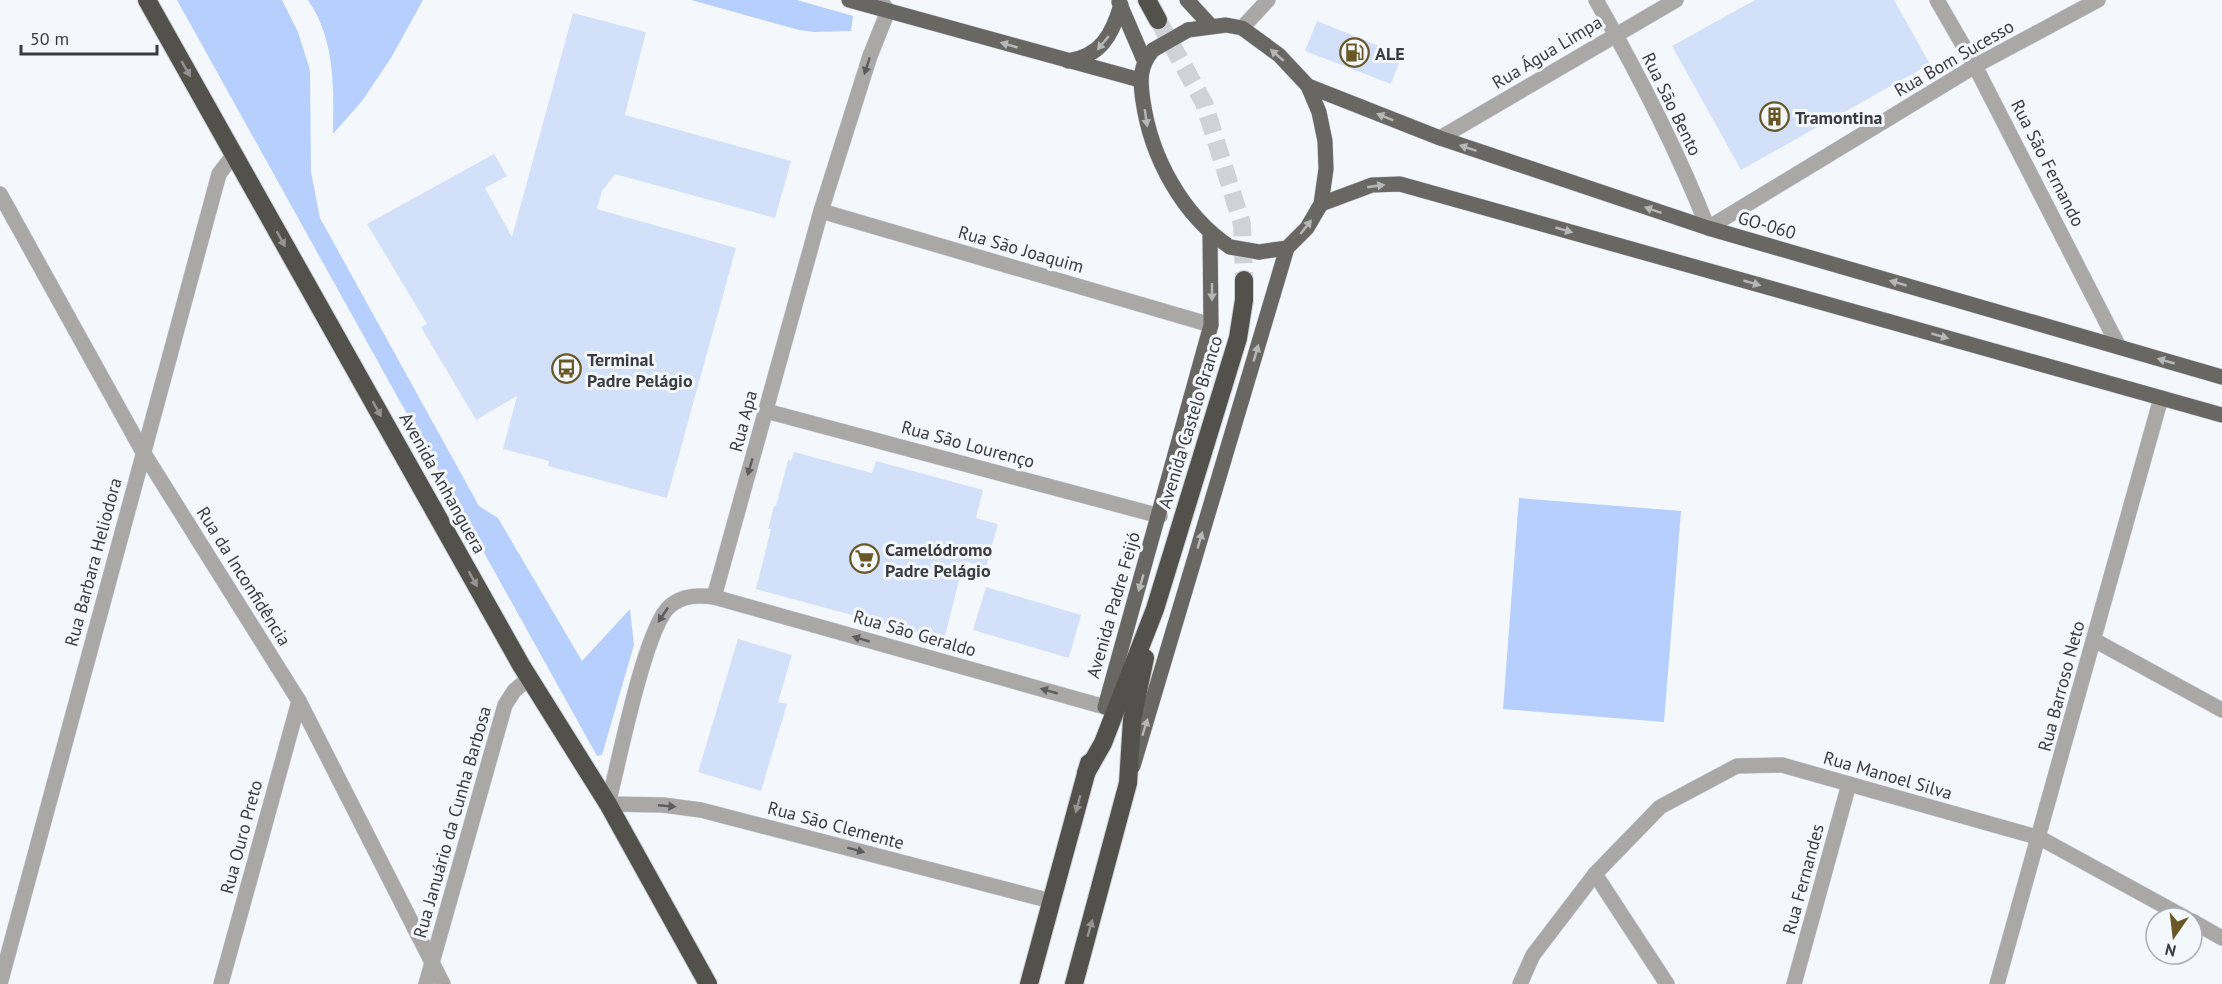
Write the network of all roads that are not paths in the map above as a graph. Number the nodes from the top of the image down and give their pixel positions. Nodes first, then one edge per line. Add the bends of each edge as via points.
1 (147, 0) edge
2 (849, 0) edge
3 (1147, 0) edge
4 (1187, 0) edge
5 (1268, 0) edge
6 (1596, 0) edge
7 (1676, 0) edge
8 (1937, 0) edge
9 (2097, 0) edge
10 (1120, 3) edge
11 (884, 6) edge
12 (1158, 20) tunnel mouth
13 (1211, 26) junction
14 (1242, 28) junction
15 (1616, 34) junction
16 (1149, 55) junction
17 (1065, 61) junction
18 (1975, 66) junction
19 (1140, 80) junction
20 (1308, 86) junction
21 (1440, 138) junction
22 (234, 154) junction
23 (1, 201) edge
24 (1321, 204) junction
25 (821, 211) junction
26 (1708, 228) junction
27 (1210, 233) junction
28 (1287, 248) junction
29 (1244, 280) tunnel mouth
30 (1211, 325) junction
31 (2118, 347) junction
32 (2222, 377) edge
33 (2161, 398) junction
34 (766, 411) junction
35 (2222, 415) edge
36 (143, 452) junction
37 (1160, 516) junction
38 (714, 597) junction
39 (1155, 609) junction
40 (2094, 640) junction
41 (529, 678) junction
42 (299, 701) junction
43 (1105, 707) junction
44 (2222, 710) edge
45 (1086, 774) junction
46 (1128, 783) junction
47 (1849, 784) junction
48 (608, 804) junction
49 (2040, 838) junction
50 (1595, 874) junction
51 (1051, 901) junction
52 (2164, 906) edge
53 (2204, 928) edge
54 (2222, 938) edge
55 (432, 963) junction
56 (0, 984) edge
57 (221, 984) edge
58 (426, 984) edge
59 (443, 984) edge
60 (708, 984) edge
61 (1029, 984) edge
62 (1074, 984) edge
63 (1520, 984) edge
64 (1668, 984) edge
65 (1794, 984) edge
66 (1998, 984) edge

1 -> 22 highway, Avenida Anhanguera
2 - 11 main road
3 - 12 highway
4 - 13 main road
5 - 14 street
6 - 15 street, Rua São Bento
7 - 15 street, Rua Água Limpa
8 - 18 street, Rua São Fernando
9 - 18 street, Rua Bom Sucesso
10 - 16 main road
10 -> 17 main road via 1114,28 1096,52
17 -> 11 main road
11 -> 25 street, Rua Apa via 879,38
13 - 14 main road
13 - 16 main road, bridge via 1188,30
20 -> 14 main road, GO-060 via 1279,55
15 - 21 street, Rua Água Limpa
15 - 26 street, Rua São Bento
16 - 19 main road
17 - 19 main road
18 - 26 street, Rua Bom Sucesso
18 - 31 street, Rua São Fernando
19 -> 27 main road via 1148,132 1157,154 1185,204
21 -> 20 main road, GO-060 / GO-060
20 - 24 main road via 1325,141
26 -> 21 main road, GO-060 / GO-060
22 - 36 street, Rua Barbara Heliodora via 219,174
22 -> 41 highway, Avenida Anhanguera
23 - 36 street, Rua da Inconfidência
28 -> 24 main road via 1307,228
24 -> 33 main road via 1372,185 1400,184
25 - 30 street, Rua São Joaquim
25 - 34 street, Rua Apa
31 -> 26 main road, GO-060 / GO-060
27 - 28 main road, bridge via 1230,247 1259,252
27 -> 30 main road, Avenida Padre Feijó
46 -> 28 main road
29 - 39 highway, Avenida Castelo Branco via 1238,338
30 - 37 main road, Avenida Padre Feijó
32 -> 31 main road, GO-060 / GO-060
33 - 35 main road
33 - 40 street, Rua Barroso Neto
34 - 37 street, Rua São Lourenço
34 -> 38 street, Rua Apa
36 - 42 street, Rua da Inconfidência
36 - 56 street, Rua Barbara Heliodora
37 -> 43 main road, Avenida Padre Feijó
43 -> 38 street, Rua São Geraldo
38 -> 48 street via 699,595 678,600 662,614
39 - 45 highway, Avenida Castelo Branco via 1103,743
39 - 46 highway, Avenida Castelo Branco via 1132,720
40 - 44 street
40 - 49 street, Rua Barroso Neto
41 - 48 highway, Avenida Anhanguera
41 - 55 street, Rua Januário da Cunha Barbosa via 505,705
42 - 55 street, Rua da Inconfidência
42 - 57 street, Rua Ouro Preto
43 - 45 highway, Avenida Padre Feijó
45 -> 51 highway, Avenida Padre Feijó
62 -> 46 highway
47 - 49 street, Rua Manoel Silva
47 - 50 street, Rua Manoel Silva via 1782,765 1737,766 1660,807
47 - 65 street, Rua Fernandes
48 -> 51 street, Rua São Clemente via 701,810
48 - 60 highway, Avenida Anhanguera
49 - 52 street, Rua Manoel Silva
49 - 66 street, Rua Barroso Neto
50 - 63 street, Rua Manoel Silva via 1533,955
50 - 64 street
51 - 61 highway, Avenida Padre Feijó
53 - 54 street
55 - 58 street, Rua Januário da Cunha Barbosa
55 - 59 street, Rua da Inconfidência

